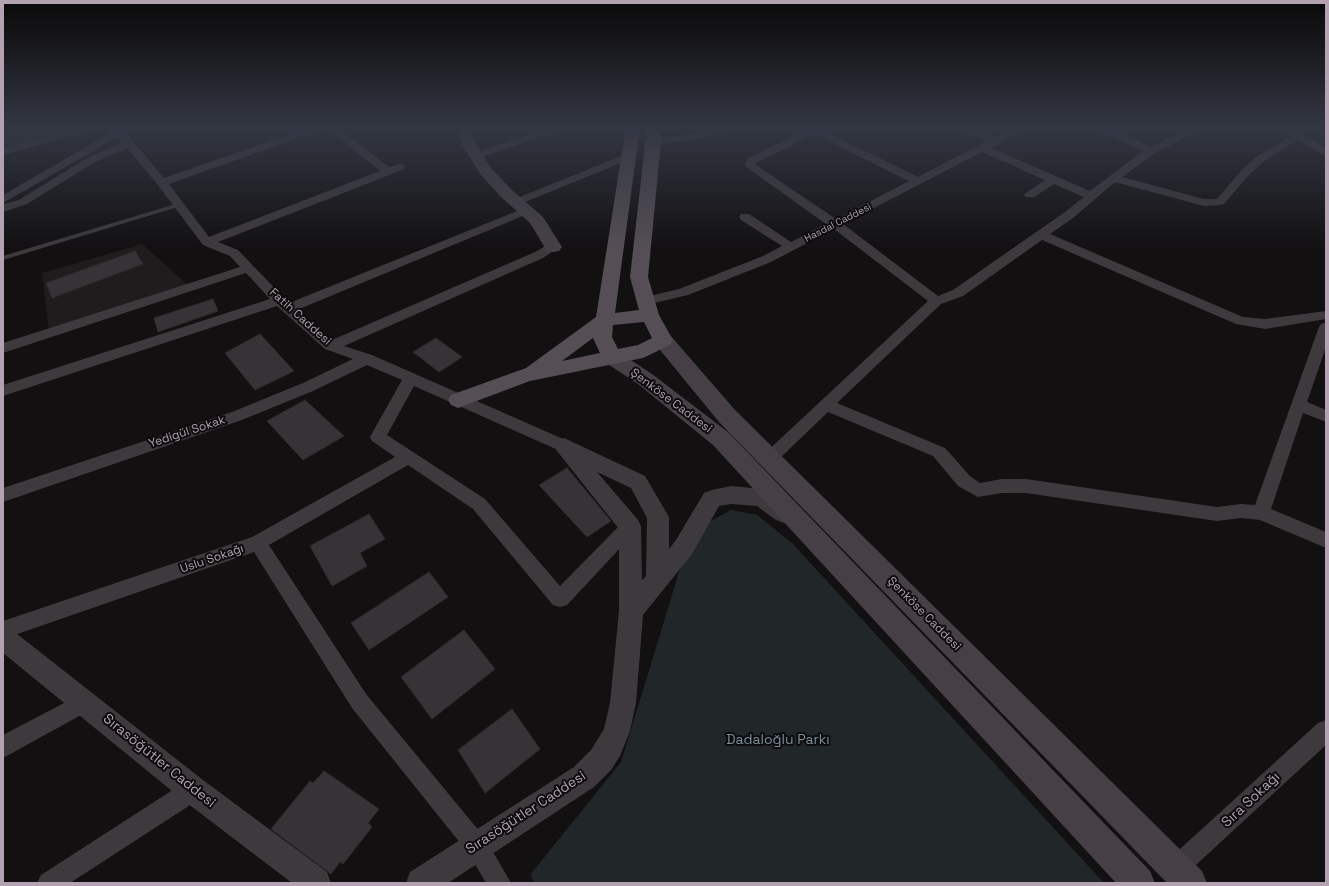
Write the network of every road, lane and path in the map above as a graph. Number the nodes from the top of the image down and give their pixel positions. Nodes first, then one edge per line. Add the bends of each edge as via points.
1 (53, 168) edge
2 (78, 168) edge
3 (150, 168) edge
4 (203, 168) edge
5 (383, 168) edge
6 (397, 168) edge
7 (484, 168) edge
8 (602, 168) edge
9 (627, 168) edge
10 (650, 168) edge
11 (753, 168) edge
12 (892, 168) edge
13 (945, 168) edge
14 (1029, 168) edge
15 (1127, 168) edge
16 (1250, 168) edge
17 (388, 172) junction
18 (1114, 178) junction
19 (1054, 179) junction
20 (920, 182) junction
21 (162, 183) junction
22 (1030, 195) dead end
23 (1092, 196) junction
24 (3, 200) edge
25 (179, 205) junction
26 (521, 206) junction
27 (3, 208) edge
28 (745, 217) dead end
29 (835, 224) junction
30 (1041, 235) junction
31 (207, 242) junction
32 (553, 247) joint
33 (791, 247) junction
34 (3, 258) edge
35 (249, 268) junction
36 (936, 301) junction
37 (283, 305) junction
38 (648, 308) junction
39 (1326, 315) edge
40 (604, 320) junction
41 (1326, 327) edge
42 (663, 340) junction
43 (330, 346) junction
44 (3, 348) edge
45 (614, 358) junction
46 (367, 359) junction
47 (527, 375) junction
48 (410, 379) junction
49 (3, 391) edge
50 (458, 400) junction
51 (826, 405) junction
52 (1298, 405) junction
53 (1326, 416) edge
54 (564, 446) junction
55 (408, 457) junction
56 (769, 459) junction
57 (3, 495) edge
58 (1260, 513) junction
59 (630, 526) junction
60 (805, 529) junction
61 (1326, 540) edge
62 (258, 543) junction
63 (657, 580) junction
64 (631, 611) junction
65 (3, 630) edge
66 (3, 638) edge
67 (85, 702) junction
68 (1326, 731) edge
69 (3, 747) edge
70 (194, 790) junction
71 (477, 846) junction
72 (1183, 876) edge
73 (49, 883) edge
74 (316, 883) edge
75 (421, 883) edge
76 (499, 883) edge
77 (1138, 883) edge

1 - 24 street
2 - 27 street via 23,202
3 - 21 street
4 - 21 street
5 - 17 street
6 - 17 street
7 - 26 main road via 495,183
8 - 26 street
9 - 40 main road
10 - 38 main road via 639,277
11 - 29 street
12 - 20 street
13 - 20 street, Hasdal Caddesi
14 - 19 street
15 - 18 street
16 - 18 street via 1220,202 1204,202
17 - 31 street
18 - 23 street
19 - 22 street
19 - 23 street
20 - 29 street, Hasdal Caddesi
21 - 25 street
23 - 30 street
25 - 31 street
25 - 34 lane
26 - 32 main road via 536,220
26 - 37 street
28 - 33 street
29 - 33 street, Hasdal Caddesi
29 - 36 street
30 - 36 street via 958,293
30 - 39 street via 1242,321 1266,324
31 - 35 street, Fatih Caddesi via 234,252
32 - 43 street
33 - 38 street, Hasdal Caddesi
35 - 37 street, Fatih Caddesi
35 - 44 street
36 - 51 street
37 - 43 street, Fatih Caddesi
37 - 49 street
38 - 40 main road
38 - 42 main road
40 - 45 main road via 602,337
40 - 47 main road
41 - 52 street
42 - 45 main road via 643,351
42 - 56 main road, Şenköse Caddesi via 727,416
43 - 46 street, Fatih Caddesi
45 - 47 main road
45 - 60 main road, Şenköse Caddesi via 645,378 721,439
46 - 48 street, Fatih Caddesi
46 - 57 street, Yedigül Sokak via 237,416
47 - 50 main road
48 - 50 street, Fatih Caddesi
48 - 55 street via 378,437
50 - 54 street, Fatih Caddesi
51 - 56 street
51 - 58 street via 939,452 964,481 978,490 1026,486 1217,514 1241,511
52 - 53 street
52 - 58 street
54 - 59 street
54 - 63 street via 638,482 658,517
55 - 59 street via 479,504 560,599
55 - 62 street, Uslu Sokağı
56 - 72 main road, Şenköse Caddesi
58 - 61 street
59 - 64 street, Sırasöğütler Caddesi
60 - 63 street via 762,498 731,495 712,499 684,547
60 - 77 main road, Şenköse Caddesi
62 - 65 street, Uslu Sokağı
62 - 71 street via 359,701
63 - 64 street
64 - 71 street, Sırasöğütler Caddesi via 623,703 617,731 601,760 584,777
66 - 67 street, Sırasöğütler Caddesi
67 - 69 street
67 - 70 street, Sırasöğütler Caddesi
68 - 72 street, Sıra Sokağı
70 - 73 street
70 - 74 street, Sırasöğütler Caddesi
71 - 75 street, Sırasöğütler Caddesi
71 - 76 street

